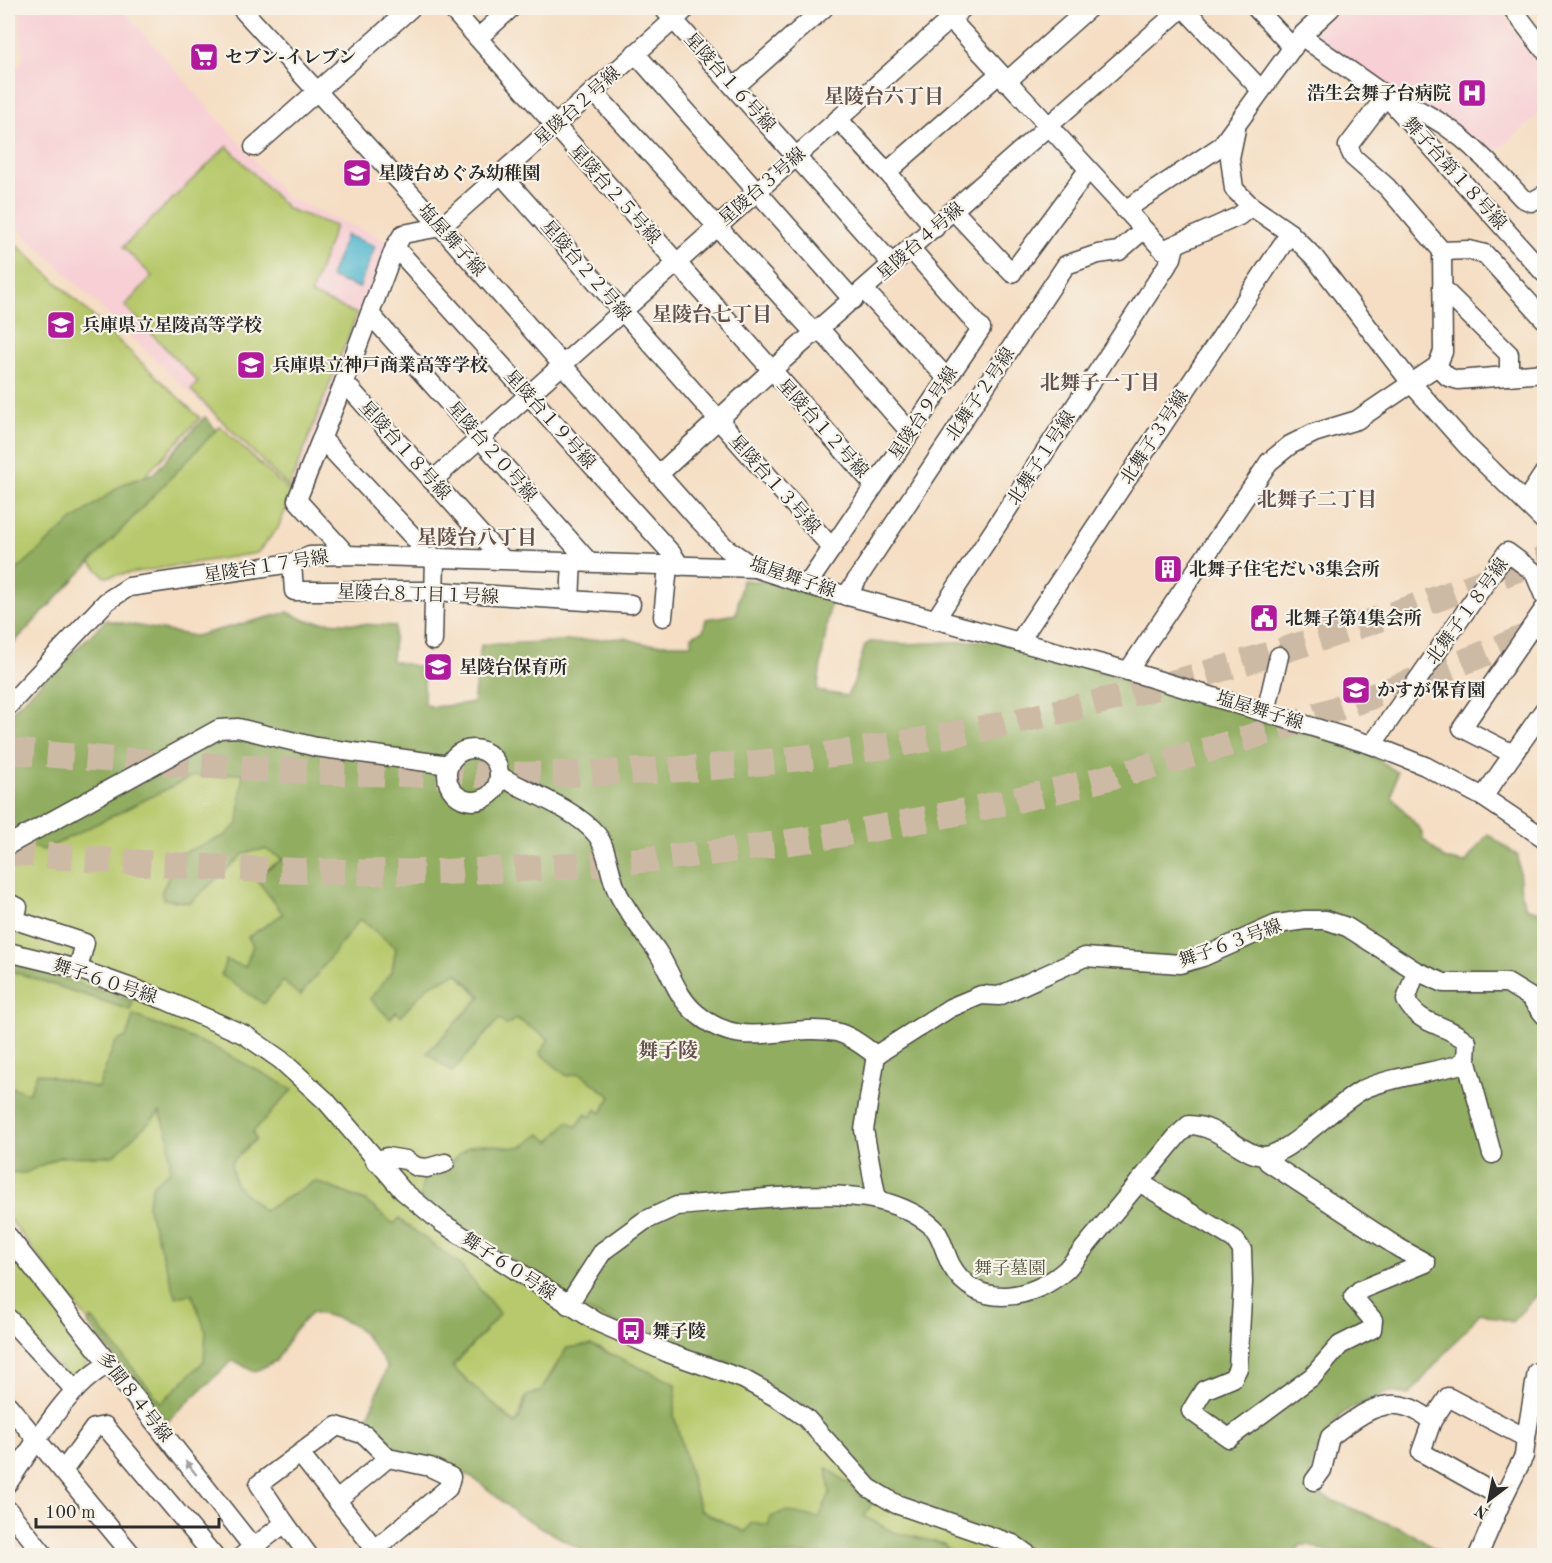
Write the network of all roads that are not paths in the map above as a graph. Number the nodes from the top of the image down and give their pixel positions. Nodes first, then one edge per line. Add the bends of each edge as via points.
1 (241, 8) edge
2 (411, 8) edge
3 (451, 8) edge
4 (511, 8) edge
5 (824, 8) edge
6 (1089, 8) edge
7 (1183, 8) edge
8 (1256, 8) edge
9 (1512, 8) edge
10 (1326, 9) edge
11 (675, 11) edge
12 (951, 11) edge
13 (478, 38) junction
14 (1297, 42) junction
15 (1545, 50) edge
16 (635, 53) junction
17 (1003, 78) junction
18 (735, 87) junction
19 (318, 89) junction
20 (1261, 90) junction
21 (593, 91) junction
22 (1386, 96) junction
23 (838, 119) junction
24 (555, 126) junction
25 (1048, 128) junction
26 (1236, 129) junction
27 (254, 147) dead end
28 (796, 156) junction
29 (1088, 170) junction
30 (886, 172) junction
31 (501, 174) junction
32 (756, 192) junction
33 (1545, 195) edge
34 (1251, 206) junction
35 (1125, 210) junction
36 (954, 211) junction
37 (716, 226) junction
38 (441, 227) junction
39 (935, 228) junction
40 (1143, 231) junction
41 (1290, 233) junction
42 (1175, 246) junction
43 (395, 248) junction
44 (911, 249) junction
45 (1442, 252) junction
46 (676, 261) junction
47 (892, 264) junction
48 (1545, 273) edge
49 (1442, 288) junction
50 (859, 295) junction
51 (622, 310) junction
52 (370, 314) junction
53 (1545, 319) edge
54 (817, 332) junction
55 (562, 364) junction
56 (1437, 366) junction
57 (772, 370) junction
58 (1545, 373) edge
59 (1509, 376) junction
60 (947, 378) junction
61 (344, 382) junction
62 (1412, 384) junction
63 (528, 395) junction
64 (718, 420) junction
65 (910, 432) junction
66 (481, 437) junction
67 (322, 439) junction
68 (1545, 473) edge
69 (658, 475) junction
70 (432, 481) junction
71 (874, 485) junction
72 (1525, 502) junction
73 (1545, 521) edge
74 (832, 548) junction
75 (347, 555) junction
76 (429, 557) junction
77 (502, 558) junction
78 (581, 562) junction
79 (292, 563) junction
80 (674, 566) junction
81 (755, 568) junction
82 (807, 585) junction
83 (435, 591) junction
84 (846, 596) junction
85 (1545, 596) edge
86 (570, 600) junction
87 (631, 604) dead end
88 (1545, 609) edge
89 (663, 617) dead end
90 (935, 620) junction
91 (433, 641) dead end
92 (1019, 642) junction
93 (1279, 656) dead end
94 (1128, 671) junction
95 (8, 706) edge
96 (1545, 710) edge
97 (1266, 712) junction
98 (1372, 745) junction
99 (1513, 754) junction
100 (449, 765) junction
101 (499, 776) junction
102 (1483, 797) junction
103 (1543, 832) edge
104 (8, 845) edge
105 (8, 903) edge
106 (8, 952) edge
107 (78, 969) junction
108 (1416, 971) junction
109 (1545, 1015) edge
110 (876, 1055) junction
111 (1466, 1059) junction
112 (1492, 1154) dead end
113 (1265, 1156) junction
114 (375, 1161) junction
115 (445, 1163) dead end
116 (417, 1167) junction
117 (1139, 1182) junction
118 (403, 1191) junction
119 (877, 1200) junction
120 (8, 1236) edge
121 (568, 1305) junction
122 (8, 1318) edge
123 (107, 1365) junction
124 (1545, 1370) edge
125 (75, 1390) junction
126 (8, 1405) edge
127 (1432, 1421) junction
128 (1526, 1438) junction
129 (38, 1441) junction
130 (300, 1454) junction
131 (388, 1458) junction
132 (63, 1471) junction
133 (1314, 1481) dead end
134 (8, 1483) edge
135 (1503, 1498) junction
136 (337, 1500) junction
137 (8, 1510) edge
138 (285, 1523) junction
139 (371, 1552) edge
140 (252, 1553) edge
141 (45, 1556) edge
142 (133, 1556) edge
143 (214, 1556) edge
144 (309, 1556) edge
145 (1030, 1556) edge
146 (1479, 1556) edge

1 - 19 street, 塩屋舞子線
2 - 19 street
3 - 13 street, 星陵台２５号線
4 - 13 street
5 - 18 street
6 - 17 street
7 - 20 street
7 - 25 street, 星陵台４号線
8 - 14 street, 舞子台第１８号線
9 - 15 street
10 - 14 street
11 - 16 street, 星陵台２号線
11 - 18 street, 星陵台１６号線
12 - 17 street
12 - 23 street, 星陵台３号線
13 - 24 street, 星陵台２５号線
14 - 20 street
14 - 22 street, 舞子台第１８号線
16 - 21 street, 星陵台２号線
16 - 32 street
17 - 25 street
17 - 30 street
18 - 28 street, 星陵台１６号線
19 - 27 street
19 - 38 street, 塩屋舞子線
20 - 26 street
21 - 24 street, 星陵台２号線
21 - 37 street
22 - 33 street via 1411,105 1461,135 1522,198 1531,201
22 - 45 street via 1348,146 1353,157 1387,187
22 - 48 street, 舞子台第１８号線
23 - 28 street, 星陵台３号線
23 - 30 street
24 - 31 street, 星陵台２号線
24 - 46 street, 星陵台２５号線
25 - 29 street
25 - 36 street, 星陵台４号線
26 - 34 street via 1230,158 1234,189
26 - 35 street via 1221,147
28 - 32 street, 星陵台３号線
28 - 47 street, 星陵台１６号線
29 - 35 street
29 - 36 street via 1012,273
30 - 39 street
31 - 38 street, 星陵台２号線
31 - 51 street, 星陵台２２号線
32 - 37 street, 星陵台３号線
32 - 50 street
34 - 41 street
34 - 42 street via 1239,216
35 - 40 street
36 - 39 street, 星陵台４号線
37 - 46 street, 星陵台３号線
37 - 54 street
38 - 43 street via 403,234
38 - 55 street, 塩屋舞子線
39 - 44 street, 星陵台４号線
40 - 42 street via 1162,250
40 - 84 street, 北舞子２号線 via 1119,251 1066,266
41 - 62 street via 1314,257
41 - 92 street, 北舞子３号線
42 - 90 street, 北舞子１号線 via 1172,258
43 - 52 street
43 - 63 street, 星陵台１９号線
44 - 47 street, 星陵台４号線
44 - 60 street, 星陵台９号線 via 981,328
45 - 49 street
45 - 53 street via 1469,250 1485,254
46 - 51 street, 星陵台３号線
46 - 57 street, 星陵台２５号線
47 - 50 street, 星陵台４号線
49 - 56 street via 1443,351
49 - 59 street via 1509,354
50 - 54 street, 星陵台４号線
50 - 60 street
51 - 55 street, 星陵台３号線
51 - 64 street, 星陵台２２号線
52 - 61 street
52 - 66 street, 星陵台２０号線
54 - 57 street, 星陵台４号線
54 - 65 street via 825,335
55 - 63 street, 星陵台３号線
55 - 69 street, 塩屋舞子線
56 - 59 street via 1448,377 1458,380
56 - 62 street
57 - 64 street, 星陵台４号線
57 - 71 street, 星陵台１２号線
58 - 59 street
60 - 65 street, 星陵台９号線
61 - 67 street
61 - 70 street, 星陵台１８号線
62 - 72 street via 1467,446
62 - 94 street via 1357,420 1314,433 1269,462
63 - 66 street, 星陵台３号線
63 - 80 street, 星陵台１９号線 via 673,555
64 - 69 street, 星陵台４号線
64 - 74 street, 星陵台１３号線
65 - 71 street, 星陵台９号線
66 - 70 street, 星陵台３号線
66 - 78 street, 星陵台２０号線
67 - 75 street via 297,500
67 - 76 street
68 - 72 street
69 - 81 street, 塩屋舞子線 via 726,549
70 - 77 street, 星陵台１８号線
71 - 74 street, 星陵台９号線
72 - 73 street
74 - 82 street, 星陵台９号線
75 - 76 street, 星陵台１７号線
75 - 79 street, 星陵台１７号線 via 310,556
76 - 77 street, 星陵台１７号線
76 - 83 street
77 - 78 street, 星陵台１７号線
78 - 80 street, 星陵台１７号線
78 - 86 street
79 - 83 street, 星陵台８丁目１号線 via 294,591
79 - 95 street, 星陵台１７号線 via 129,587 107,601
80 - 81 street, 星陵台１７号線
80 - 89 street
81 - 82 street, 塩屋舞子線
82 - 84 street, 塩屋舞子線
83 - 86 street, 星陵台８丁目１号線
83 - 91 street
84 - 90 street, 塩屋舞子線
85 - 98 street, 北舞子１８号線 via 1534,572 1507,552
86 - 87 street, 星陵台８丁目１号線
88 - 99 street via 1462,728
90 - 92 street, 塩屋舞子線
92 - 94 street, 塩屋舞子線
93 - 97 street
94 - 97 street, 塩屋舞子線
96 - 99 street
97 - 98 street, 塩屋舞子線
98 - 102 street, 塩屋舞子線 via 1425,766
99 - 102 street
100 - 101 street via 465,750 479,750 496,762
100 - 101 street via 450,785 473,801 494,791
100 - 104 street via 316,747 237,728 219,729
101 - 110 street via 581,820 598,836 616,890 695,1013 739,1036 819,1030 839,1033
102 - 103 street, 塩屋舞子線
105 - 107 street via 18,907 15,920 85,943
106 - 107 street, 舞子６０号線
107 - 114 street, 舞子６０号線 via 165,1000 245,1035 281,1060 326,1101
108 - 109 street, 舞子６３号線 via 1443,983 1506,983 1530,997
108 - 110 street, 舞子６３号線 via 1347,927 1326,920 1277,924 1180,964 1085,957 999,996 981,994 950,1008
108 - 111 street via 1406,1000 1414,1014 1458,1033 1467,1042
110 - 119 street via 864,1130
111 - 112 street
111 - 113 street via 1458,1065 1364,1089 1283,1149
113 - 117 street via 1248,1151 1205,1125 1189,1125
113 - 117 street via 1268,1162 1426,1263 1360,1290 1353,1297 1373,1320 1372,1329 1340,1346 1313,1376 1229,1438 1191,1411 1204,1390 1233,1378 1238,1368 1242,1250 1234,1239
114 - 116 street via 387,1157 406,1160
114 - 118 street, 舞子６０号線
115 - 116 street
116 - 118 street
117 - 119 street via 1068,1269 1051,1283 1011,1296 986,1294 968,1287 952,1266 935,1229 909,1211
118 - 121 street, 舞子６０号線 via 442,1223
119 - 121 street via 818,1196 677,1206 644,1221 603,1251
120 - 123 street, 多聞８４号線
121 - 145 street, 舞子６０号線 via 668,1353 743,1379 806,1418 869,1488 896,1504 1013,1544
122 - 125 street
123 - 125 street
140 -> 123 street, 多聞８４号線
124 - 128 street via 1537,1372
125 - 129 street
126 - 129 street
127 - 128 street via 1448,1397
127 - 133 street via 1407,1406 1372,1408 1330,1437 1322,1470
127 - 135 street via 1421,1452
128 - 135 street via 1524,1456
129 - 132 street
129 - 134 street
130 - 131 street via 337,1426 365,1435
130 - 136 street
130 - 138 street via 259,1484
131 - 136 street
131 - 139 street via 430,1467 451,1477 448,1488
132 - 142 street
132 - 143 street via 94,1428 105,1426
135 - 146 street
136 - 139 street
137 - 141 street
138 - 140 street
138 - 144 street

